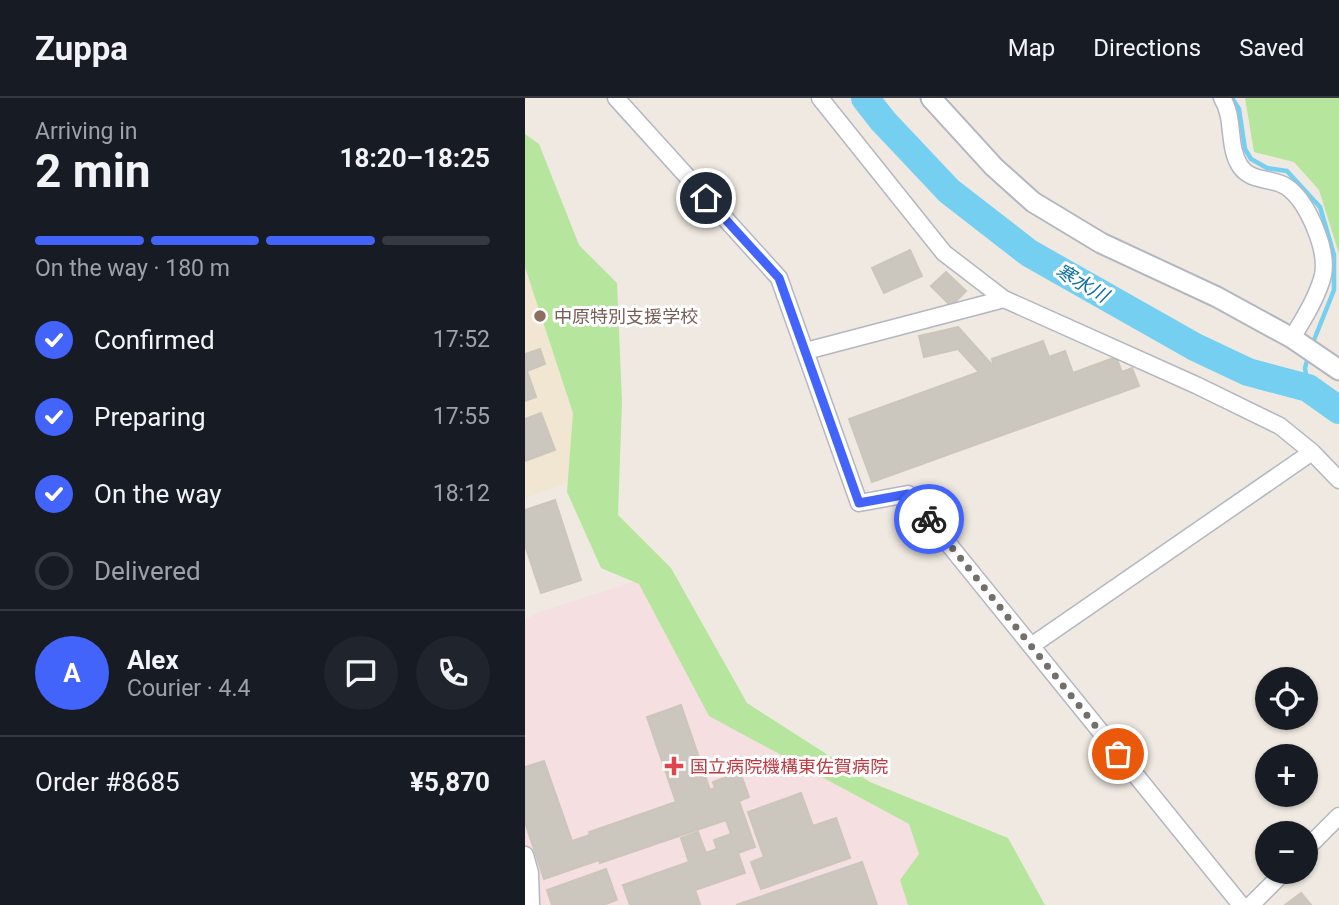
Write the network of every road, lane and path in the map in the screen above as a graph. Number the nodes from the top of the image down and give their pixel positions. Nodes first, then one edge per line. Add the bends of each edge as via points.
1 (616, 98) edge
2 (820, 98) edge
3 (931, 98) edge
4 (1222, 98) edge
5 (1004, 299) junction
6 (1304, 346) junction
7 (806, 351) junction
8 (1339, 370) edge
9 (1312, 452) junction
10 (1339, 480) edge
11 (1031, 646) junction
12 (1339, 816) edge
13 (1318, 837) edge
14 (525, 855) edge
15 (1272, 884) edge
16 (531, 905) edge
17 (1241, 905) edge
18 (1251, 905) edge

1 - 7 street via 779,278
2 - 5 street via 944,253
3 - 6 street via 1033,202 1101,243 1217,297
4 - 6 street via 1239,165 1249,176 1285,186 1303,205 1317,236 1322,279
5 - 7 street
5 - 9 street via 1280,426
6 - 8 street
7 - 11 street via 859,503 908,494
9 - 10 street
9 - 11 street
11 - 17 street
12 - 13 street
14 - 16 street
15 - 18 street

